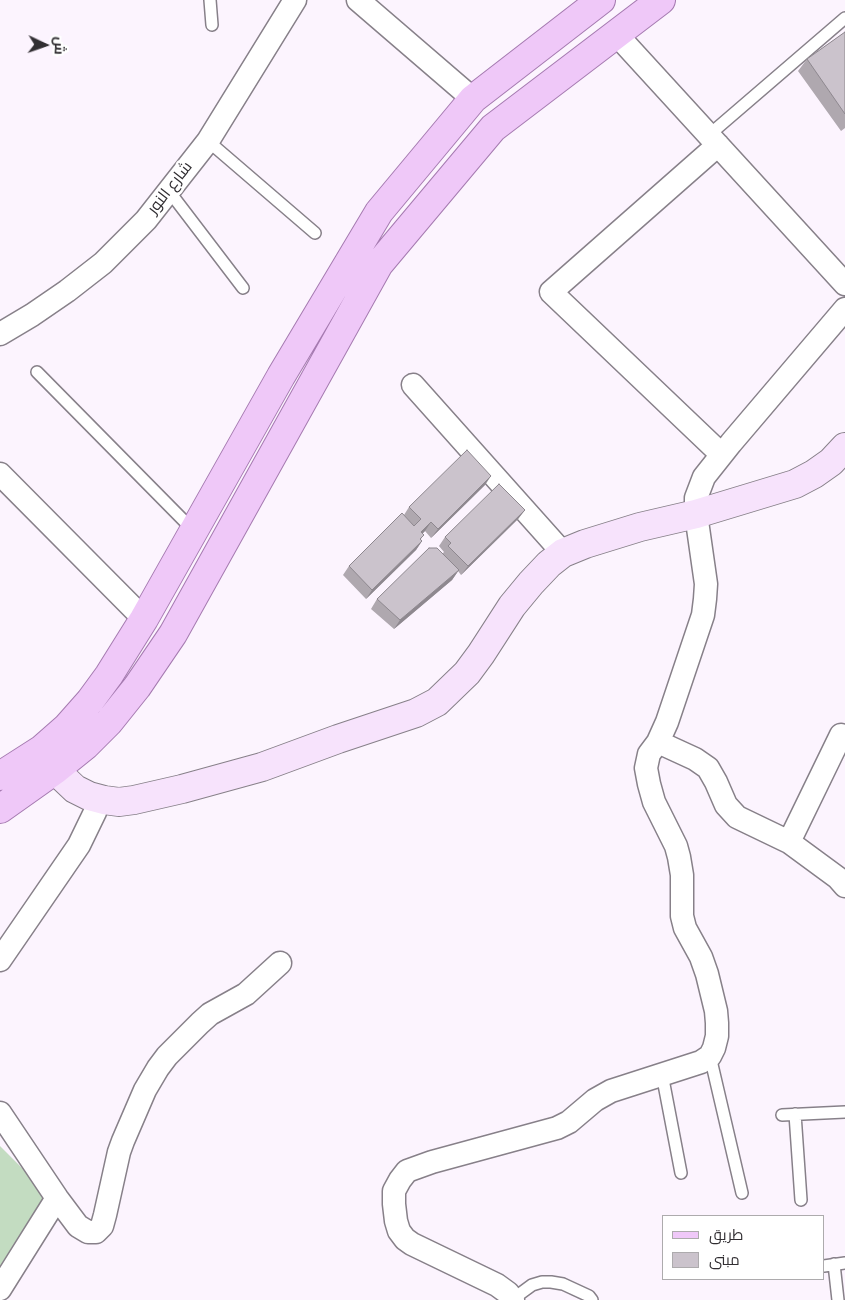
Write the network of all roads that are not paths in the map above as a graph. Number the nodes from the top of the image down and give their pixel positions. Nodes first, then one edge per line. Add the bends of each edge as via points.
1 (210, 0) edge
2 (295, 0) edge
3 (358, 0) edge
4 (602, 0) edge
5 (661, 0) edge
6 (845, 18) edge
7 (212, 25) dead end
8 (617, 34) junction
9 (473, 99) junction
10 (713, 140) junction
11 (208, 141) junction
12 (169, 191) junction
13 (315, 233) dead end
14 (845, 284) edge
15 (243, 288) dead end
16 (845, 309) edge
17 (0, 334) edge
18 (37, 372) dead end
19 (413, 384) dead end
20 (845, 447) edge
21 (721, 454) junction
22 (0, 474) edge
23 (696, 514) junction
24 (194, 531) junction
25 (563, 553) junction
26 (144, 619) junction
27 (841, 735) dead end
28 (658, 742) junction
29 (55, 770) junction
30 (0, 776) edge
31 (99, 799) junction
32 (0, 809) edge
33 (789, 842) junction
34 (845, 886) edge
35 (0, 960) edge
36 (280, 963) dead end
37 (710, 1056) junction
38 (662, 1074) junction
39 (845, 1112) edge
40 (0, 1113) edge
41 (794, 1114) junction
42 (782, 1115) dead end
43 (681, 1173) dead end
44 (742, 1193) dead end
45 (57, 1198) junction
46 (801, 1200) dead end
47 (834, 1264) edge
48 (0, 1289) edge
49 (513, 1299) edge
50 (592, 1300) edge
51 (838, 1300) edge

1 - 7 lane
2 - 11 street, شارع النور
3 - 9 street
4 - 9 main road
5 - 8 main road
6 - 10 lane
8 - 10 street
8 - 29 main road via 493,128 379,264 173,634 109,722
9 - 24 main road via 379,212 281,376
10 - 14 street
10 - 21 street via 551,292
11 - 12 street, شارع النور
11 - 13 lane
12 - 15 lane
12 - 17 street, شارع النور via 146,220 103,263 60,296
16 - 21 street
18 - 24 lane
19 - 25 street
20 - 23 main road via 831,462 795,484
21 - 23 street via 704,477 696,498
22 - 26 street
23 - 25 main road via 640,527
23 - 28 street via 706,584 704,607
24 - 26 main road
25 - 31 main road via 530,583 467,673 437,702 416,713 222,779 134,800
26 - 30 main road via 109,675 67,727 42,749
27 - 33 street
28 - 33 street via 708,768 726,805 737,817
28 - 37 street via 649,754 646,768 648,784 680,858 682,916 701,957 716,1011 717,1036
29 - 31 main road via 75,789
29 - 32 main road
31 - 35 street via 79,845
33 - 34 street
36 - 45 street via 246,994 210,1014 158,1068 123,1140 102,1226 96,1232 88,1232 78,1226
37 - 38 street
37 - 44 lane
38 - 43 lane
38 - 49 street via 612,1091 557,1128 432,1162 407,1171 400,1180 394,1191 394,1204 396,1221 404,1239 497,1285
39 - 41 lane
40 - 45 street
41 - 42 lane
41 - 46 lane
45 - 48 street
47 - 51 lane
49 - 50 lane via 532,1285 551,1282 563,1284

